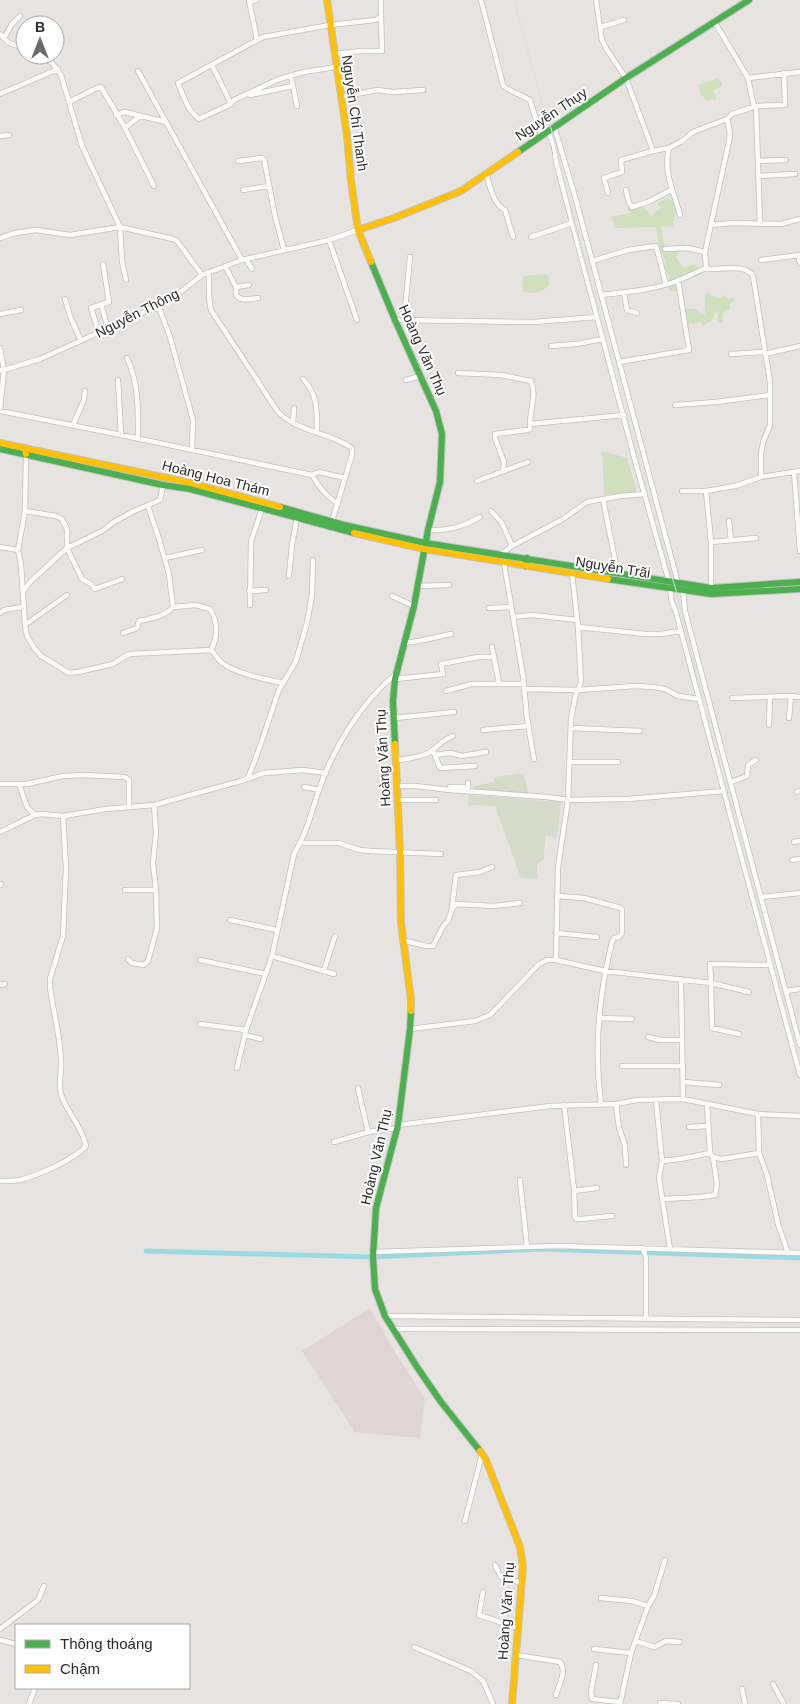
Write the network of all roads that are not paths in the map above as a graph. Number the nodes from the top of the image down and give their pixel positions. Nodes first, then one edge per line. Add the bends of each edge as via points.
1 (257, 0) edge
2 (327, 0) edge
3 (381, 0) edge
4 (481, 0) edge
5 (596, 0) edge
6 (749, 0) edge
7 (249, 1) edge
8 (381, 17) junction
9 (624, 20) dead end
10 (15, 21) edge
11 (714, 21) junction
12 (330, 25) junction
13 (601, 27) junction
14 (2, 36) edge
15 (257, 40) junction
16 (15, 45) edge
17 (334, 54) junction
18 (55, 65) edge
19 (212, 65) junction
20 (336, 67) junction
21 (58, 68) junction
22 (138, 71) dead end
23 (800, 72) edge
24 (784, 73) junction
25 (291, 76) junction
26 (626, 78) junction
27 (748, 78) junction
28 (293, 86) junction
29 (423, 90) dead end
30 (0, 94) edge
31 (241, 96) junction
32 (341, 98) junction
33 (69, 102) junction
34 (231, 104) junction
35 (297, 106) dead end
36 (755, 106) junction
37 (116, 115) junction
38 (140, 116) junction
39 (727, 119) junction
40 (166, 122) junction
41 (554, 126) junction
42 (124, 128) junction
43 (548, 131) junction
44 (9, 135) dead end
45 (0, 136) edge
46 (541, 136) junction
47 (669, 148) junction
48 (654, 151) junction
49 (786, 160) dead end
50 (238, 161) dead end
51 (758, 161) junction
52 (486, 174) junction
53 (795, 174) dead end
54 (758, 176) junction
55 (154, 186) dead end
56 (269, 186) junction
57 (243, 190) dead end
58 (626, 190) dead end
59 (671, 190) junction
60 (608, 193) dead end
61 (680, 216) dead end
62 (800, 219) edge
63 (572, 223) junction
64 (760, 223) junction
65 (711, 225) junction
66 (120, 227) junction
67 (358, 230) junction
68 (513, 237) dead end
69 (531, 237) dead end
70 (0, 238) edge
71 (329, 240) junction
72 (665, 249) dead end
73 (284, 250) junction
74 (705, 252) junction
75 (799, 255) edge
76 (410, 257) dead end
77 (244, 259) junction
78 (761, 260) dead end
79 (592, 261) junction
80 (800, 263) edge
81 (103, 264) dead end
82 (225, 266) junction
83 (706, 268) junction
84 (252, 269) dead end
85 (208, 272) junction
86 (202, 275) junction
87 (126, 280) dead end
88 (678, 280) junction
89 (666, 284) junction
90 (249, 285) dead end
91 (236, 287) junction
92 (624, 292) junction
93 (601, 295) junction
94 (258, 298) dead end
95 (66, 299) dead end
96 (101, 304) junction
97 (158, 305) junction
98 (21, 310) dead end
99 (637, 313) dead end
100 (0, 314) edge
101 (597, 317) junction
102 (357, 320) dead end
103 (395, 320) junction
104 (404, 320) junction
105 (108, 329) junction
106 (99, 333) junction
107 (602, 339) junction
108 (81, 341) junction
109 (551, 346) dead end
110 (800, 346) edge
111 (0, 348) edge
112 (765, 353) junction
113 (731, 354) dead end
114 (127, 358) dead end
115 (619, 362) junction
116 (2, 370) edge
117 (458, 373) dead end
118 (420, 376) junction
119 (303, 379) dead end
120 (118, 380) dead end
121 (406, 380) dead end
122 (85, 391) dead end
123 (769, 395) junction
124 (675, 405) dead end
125 (294, 408) dead end
126 (0, 410) edge
127 (624, 415) junction
128 (294, 424) junction
129 (530, 424) junction
130 (73, 426) junction
131 (318, 432) junction
132 (121, 435) junction
133 (138, 438) junction
134 (0, 443) edge
135 (0, 449) edge
136 (192, 450) junction
137 (26, 451) junction
138 (528, 462) dead end
139 (503, 470) junction
140 (797, 471) edge
141 (312, 475) junction
142 (345, 478) junction
143 (761, 478) junction
144 (477, 481) dead end
145 (163, 485) junction
146 (682, 491) dead end
147 (706, 491) junction
148 (645, 494) junction
149 (604, 499) junction
150 (338, 504) junction
151 (148, 506) junction
152 (262, 509) junction
153 (25, 510) junction
154 (491, 511) dead end
155 (480, 517) dead end
156 (297, 518) junction
157 (729, 522) dead end
158 (331, 524) junction
159 (428, 530) junction
160 (756, 538) dead end
161 (730, 540) junction
162 (710, 542) junction
163 (424, 546) junction
164 (512, 546) junction
165 (0, 547) edge
166 (67, 548) junction
167 (18, 550) junction
168 (202, 550) dead end
169 (800, 551) edge
170 (501, 554) junction
171 (165, 558) junction
172 (314, 560) dead end
173 (527, 562) junction
174 (504, 563) junction
175 (572, 573) junction
176 (616, 573) junction
177 (289, 576) dead end
178 (122, 579) dead end
179 (669, 582) junction
180 (800, 582) edge
181 (678, 583) junction
182 (449, 585) dead end
183 (418, 586) junction
184 (710, 588) junction
185 (670, 589) junction
186 (800, 589) edge
187 (249, 590) junction
188 (266, 590) dead end
189 (683, 591) junction
190 (23, 592) junction
191 (66, 595) dead end
192 (392, 596) dead end
193 (250, 605) dead end
194 (414, 606) junction
195 (22, 607) junction
196 (173, 607) junction
197 (511, 607) junction
198 (489, 608) dead end
199 (0, 612) edge
200 (513, 617) junction
201 (577, 620) junction
202 (25, 626) junction
203 (578, 626) junction
204 (681, 630) junction
205 (123, 632) dead end
206 (452, 634) dead end
207 (404, 643) junction
208 (492, 647) dead end
209 (211, 650) junction
210 (494, 657) junction
211 (396, 676) junction
212 (283, 683) junction
213 (499, 683) junction
214 (524, 686) junction
215 (578, 690) junction
216 (446, 691) dead end
217 (791, 696) junction
218 (770, 697) junction
219 (800, 697) edge
220 (732, 698) dead end
221 (700, 699) junction
222 (454, 712) dead end
223 (395, 718) junction
224 (789, 718) dead end
225 (769, 725) dead end
226 (528, 726) junction
227 (571, 728) junction
228 (483, 730) dead end
229 (640, 730) dead end
230 (453, 736) dead end
231 (432, 750) junction
232 (486, 752) dead end
233 (435, 755) junction
234 (534, 759) dead end
235 (397, 760) junction
236 (756, 760) dead end
237 (570, 762) junction
238 (618, 762) dead end
239 (475, 766) dead end
240 (326, 773) junction
241 (248, 778) junction
242 (731, 782) junction
243 (0, 784) edge
244 (18, 784) junction
245 (468, 784) dead end
246 (398, 786) junction
247 (304, 787) dead end
248 (319, 790) junction
249 (450, 790) junction
250 (725, 790) junction
251 (398, 800) junction
252 (430, 800) junction
253 (436, 800) dead end
254 (568, 800) junction
255 (154, 805) junction
256 (130, 806) junction
257 (430, 807) dead end
258 (35, 815) junction
259 (63, 816) junction
260 (0, 832) edge
261 (800, 841) edge
262 (794, 842) dead end
263 (301, 843) junction
264 (400, 852) junction
265 (441, 854) dead end
266 (800, 859) edge
267 (792, 860) dead end
268 (492, 867) dead end
269 (125, 890) dead end
270 (156, 890) junction
271 (800, 893) edge
272 (557, 896) junction
273 (761, 896) junction
274 (520, 902) dead end
275 (452, 909) junction
276 (230, 920) dead end
277 (277, 930) junction
278 (556, 933) junction
279 (335, 936) dead end
280 (596, 937) dead end
281 (402, 940) junction
282 (272, 956) junction
283 (128, 959) dead end
284 (200, 960) dead end
285 (556, 960) junction
286 (770, 965) junction
287 (324, 970) junction
288 (605, 971) junction
289 (266, 974) junction
290 (334, 974) dead end
291 (681, 979) junction
292 (711, 983) junction
293 (800, 989) edge
294 (786, 991) junction
295 (749, 992) dead end
296 (600, 1018) junction
297 (632, 1019) dead end
298 (200, 1024) dead end
299 (410, 1029) junction
300 (245, 1033) junction
301 (739, 1034) dead end
302 (648, 1037) dead end
303 (261, 1038) dead end
304 (681, 1040) junction
305 (800, 1045) edge
306 (622, 1066) dead end
307 (683, 1066) junction
308 (237, 1068) dead end
309 (800, 1075) edge
310 (684, 1082) junction
311 (719, 1085) dead end
312 (358, 1088) dead end
313 (683, 1099) junction
314 (656, 1100) junction
315 (601, 1104) junction
316 (616, 1104) junction
317 (707, 1104) junction
318 (564, 1105) junction
319 (758, 1114) junction
320 (800, 1116) edge
321 (397, 1126) junction
322 (708, 1126) junction
323 (689, 1127) dead end
324 (368, 1132) junction
325 (334, 1142) dead end
326 (759, 1153) junction
327 (712, 1155) junction
328 (662, 1162) junction
329 (626, 1165) dead end
330 (520, 1180) dead end
331 (0, 1181) edge
332 (597, 1188) dead end
333 (574, 1191) junction
334 (663, 1198) junction
335 (612, 1216) dead end
336 (527, 1247) junction
337 (643, 1248) junction
338 (670, 1249) junction
339 (373, 1252) junction
340 (788, 1253) junction
341 (800, 1254) edge
342 (385, 1316) junction
343 (645, 1319) junction
344 (800, 1320) edge
345 (393, 1329) junction
346 (643, 1329) junction
347 (800, 1330) edge
348 (482, 1454) junction
349 (465, 1521) dead end
350 (665, 1560) dead end
351 (495, 1565) dead end
352 (522, 1583) junction
353 (44, 1586) dead end
354 (483, 1592) dead end
355 (601, 1598) dead end
356 (648, 1606) junction
357 (0, 1628) edge
358 (518, 1628) junction
359 (0, 1640) edge
360 (635, 1641) junction
361 (680, 1642) dead end
362 (15, 1644) edge
363 (414, 1647) dead end
364 (594, 1649) dead end
365 (631, 1653) junction
366 (517, 1655) junction
367 (596, 1665) dead end
368 (773, 1684) dead end
369 (35, 1689) edge
370 (742, 1689) dead end
371 (556, 1695) dead end
372 (620, 1703) edge
373 (660, 1703) dead end
374 (28, 1704) edge
375 (492, 1704) edge
376 (512, 1704) edge
377 (678, 1704) edge
378 (745, 1704) edge
379 (784, 1704) edge

1 - 7 street
2 - 12 main road, Nguyễn Chí Thanh
3 - 8 street
4 - 46 street via 503,85 530,100
5 - 13 street
6 - 11 main road, Nguyễn Thụy
7 - 15 street
8 - 12 street
8 - 17 street via 382,51
9 - 13 street
10 - 14 street
11 - 26 main road, Nguyễn Thụy
11 - 27 street
12 - 15 street
12 - 17 main road, Nguyễn Chí Thanh
13 - 26 street via 602,40
14 - 16 street
15 - 19 street
17 - 20 main road, Nguyễn Chí Thanh
18 - 21 street
19 - 34 street
19 - 34 street via 178,83 188,107 199,120
20 - 25 street
20 - 32 main road, Nguyễn Chí Thanh
21 - 30 street
21 - 33 street
22 - 40 street
23 - 24 street
24 - 27 street
24 - 36 street via 785,105
25 - 28 street
25 - 31 street
26 - 41 main road, Nguyễn Thụy
26 - 48 street
27 - 36 street
28 - 31 street
28 - 35 street
29 - 32 street via 377,90
31 - 34 street
32 - 67 main road, Nguyễn Chí Thanh
33 - 37 street via 101,87
33 - 66 street via 82,146
36 - 39 street
36 - 51 street
37 - 38 street via 124,112
37 - 42 street
38 - 40 street
38 - 42 street
39 - 47 street via 693,132
39 - 65 street via 729,142
40 - 77 street
41 - 43 main road, Nguyễn Thụy
41 - 79 street
42 - 55 street
43 - 46 main road, Nguyễn Thụy
43 - 63 street
44 - 45 street
46 - 52 main road, Nguyễn Thụy
47 - 48 street
47 - 59 street via 666,167
48 - 60 street via 621,160 622,172 604,178
49 - 51 street
50 - 56 street via 263,159
51 - 54 street
52 - 67 main road, Nguyễn Thụy via 461,191
52 - 68 street via 496,203 505,210
53 - 54 street
54 - 64 street
56 - 57 street
56 - 73 street
58 - 59 street via 632,206
59 - 61 street
62 - 64 street via 781,224
63 - 69 street
63 - 101 street
64 - 65 street
65 - 74 street
66 - 70 street via 70,235 36,230
66 - 86 street via 177,241
66 - 87 street
67 - 71 street, Nguyễn Thông
67 - 103 main road, Hoàng Văn Thụ
71 - 73 street, Nguyễn Thông
71 - 102 street
72 - 74 street via 688,248
73 - 77 street, Nguyễn Thông
74 - 83 street
75 - 78 street
75 - 80 street
76 - 104 street
77 - 82 street, Nguyễn Thông
77 - 84 street
79 - 89 street via 656,246
79 - 93 street
81 - 96 street via 108,302
82 - 85 street, Nguyễn Thông
82 - 91 street
83 - 88 street
83 - 112 street via 744,268 753,276
85 - 86 street, Nguyễn Thông
85 - 128 street via 211,310 278,412
86 - 97 street, Nguyễn Thông via 173,298
88 - 89 street
88 - 115 street via 689,350
89 - 92 street
90 - 91 street
91 - 94 street via 236,295 242,300
92 - 93 street
92 - 99 street via 627,310
93 - 115 street
95 - 108 street
96 - 105 street
96 - 106 street via 91,308
97 - 105 street, Nguyễn Thông
97 - 136 street via 193,420
98 - 100 street
101 - 104 street via 534,322
101 - 107 street
103 - 104 street
103 - 118 main road, Hoàng Văn Thụ
105 - 106 street, Nguyễn Thông
106 - 108 street, Nguyễn Thông
107 - 109 street
107 - 127 street
108 - 116 street, Nguyễn Thông via 40,359
110 - 112 street
111 - 116 street
112 - 113 street
112 - 123 street
114 - 133 street via 137,394
115 - 181 street
116 - 126 street
117 - 129 street via 502,375 531,381
118 - 121 street
118 - 159 main road, Hoàng Văn Thụ via 436,411 442,434 440,482
119 - 131 street via 310,386 317,405
120 - 132 street
122 - 130 street
123 - 124 street
123 - 143 street via 770,425 761,454
125 - 128 street
126 - 130 street
127 - 129 street
127 - 148 street
128 - 131 street
129 - 139 street via 527,430 495,434 504,462
130 - 132 street
131 - 142 street via 352,448
132 - 133 street
133 - 136 street
134 - 137 main road, Hoàng Hoa Thám
135 - 137 main road, Hoàng Hoa Thám
136 - 141 street
137 - 145 main road, Hoàng Hoa Thám
137 - 153 street
137 - 158 main road, Hoàng Hoa Thám via 191,483
138 - 139 street
139 - 144 street
140 - 143 street
140 - 169 street
141 - 142 street via 319,472
141 - 150 street via 324,493
142 - 150 street
143 - 147 street
145 - 151 street via 160,500
145 - 152 main road, Hoàng Hoa Thám
146 - 147 street
147 - 162 street
148 - 149 street
148 - 179 street
149 - 164 street via 587,502 563,519
149 - 176 street
150 - 158 street
151 - 166 street via 134,510
151 - 171 street
152 - 156 main road, Hoàng Hoa Thám
152 - 187 street via 251,541
153 - 166 street via 62,519 67,529
153 - 167 street
154 - 164 street via 502,523
155 - 159 street via 454,529
156 - 158 main road, Hoàng Hoa Thám
156 - 177 street
157 - 161 street
158 - 163 main road, Hoàng Hoa Thám
159 - 163 main road, Hoàng Văn Thụ
160 - 161 street
161 - 162 street
162 - 184 street
163 - 170 main road, Nguyễn Trãi
163 - 174 main road, Nguyễn Trãi
163 - 183 main road, Hoàng Văn Thụ
164 - 170 street
165 - 167 street
166 - 178 street via 80,575 95,589
166 - 190 street
167 - 190 street
168 - 171 street
170 - 173 main road, Nguyễn Trãi
171 - 196 street
172 - 212 street via 307,624 296,662
173 - 174 main road, Nguyễn Trãi
173 - 175 main road, Nguyễn Trãi
173 - 176 main road, Nguyễn Trãi
174 - 197 street
175 - 185 main road, Nguyễn Trãi
175 - 201 street
176 - 179 main road, Nguyễn Trãi
179 - 181 main road, Nguyễn Trãi
180 - 184 main road, Nguyễn Trãi
181 - 184 main road, Nguyễn Trãi
182 - 183 street
183 - 194 main road, Hoàng Văn Thụ
185 - 189 main road, Nguyễn Trãi
185 - 204 street
186 - 189 main road, Nguyễn Trãi via 711,594
187 - 188 street
187 - 193 street
189 - 242 street via 685,611
190 - 195 street
191 - 202 street
192 - 194 street
194 - 207 main road, Hoàng Văn Thụ
195 - 199 street
195 - 202 street
196 - 205 street via 158,617 139,621 136,628
196 - 209 street via 196,605 210,609 216,627 216,639
197 - 198 street
197 - 200 street
200 - 201 street
200 - 214 street
201 - 203 street
202 - 209 street via 35,650 69,673 113,664 130,654
203 - 204 street via 645,634
203 - 215 street
204 - 221 street
206 - 207 street
207 - 211 main road, Hoàng Văn Thụ
208 - 210 street
209 - 212 street via 231,668
210 - 211 street via 441,664 443,674
210 - 213 street
211 - 223 main road, Hoàng Văn Thụ
211 - 240 street via 385,682 357,715
212 - 241 street
213 - 214 street
213 - 216 street via 472,684
214 - 215 street
214 - 226 street
215 - 221 street via 654,687 678,696
215 - 227 street
217 - 218 street
217 - 219 street
217 - 224 street
218 - 220 street
218 - 225 street
221 - 250 street
222 - 223 street
223 - 235 main road, Hoàng Văn Thụ
226 - 228 street
226 - 234 street
227 - 229 street
227 - 237 street
230 - 231 street
231 - 233 street
231 - 235 street
232 - 233 street via 462,756 450,753
233 - 239 street via 440,768
235 - 246 main road, Hoàng Văn Thụ
236 - 242 street via 748,765 747,776
237 - 238 street
237 - 254 street
240 - 241 street via 287,771
240 - 248 street
241 - 255 street
242 - 273 street
243 - 244 street
244 - 256 street via 63,776 125,777 129,780
244 - 258 street via 27,807
245 - 249 street via 468,787 450,787
246 - 249 street
246 - 251 main road, Hoàng Văn Thụ
247 - 248 street
248 - 263 street
249 - 254 street
250 - 254 street via 628,799
250 - 286 street
251 - 252 street
251 - 264 main road, Hoàng Văn Thụ
252 - 253 street
252 - 257 street
254 - 272 street
255 - 256 street
255 - 270 street
256 - 259 street
258 - 259 street
258 - 260 street
259 - 331 street via 66,868 63,936 50,987 60,1046 61,1092 86,1146 74,1157 54,1166 19,1180
261 - 262 street
263 - 264 street via 338,843 360,850
263 - 277 street via 294,854
264 - 265 street
264 - 281 main road, Hoàng Văn Thụ
266 - 267 street
268 - 275 street via 480,872 456,874
269 - 270 street
270 - 283 street via 157,928 148,961 141,965
271 - 273 street
272 - 278 street
272 - 288 street via 584,898 621,908 622,933 612,942
273 - 294 street
274 - 275 street via 494,906 458,904
275 - 281 street via 433,946
276 - 277 street
277 - 282 street
278 - 280 street
278 - 285 street
279 - 287 street
281 - 299 main road, Hoàng Văn Thụ via 411,1000
282 - 287 street
282 - 289 street
284 - 289 street
285 - 288 street
285 - 299 street via 540,964 490,1015
286 - 292 street via 710,964
286 - 309 street
287 - 290 street
288 - 291 street
288 - 296 street
289 - 300 street
291 - 292 street
291 - 304 street
292 - 295 street
292 - 301 street via 712,1028
293 - 294 street
294 - 305 street
296 - 297 street
296 - 315 street via 597,1074
298 - 300 street
299 - 321 main road, Hoàng Văn Thụ
300 - 303 street
300 - 308 street
302 - 304 street
304 - 307 street
306 - 307 street
307 - 310 street
310 - 311 street
310 - 313 street
312 - 324 street
313 - 314 street
313 - 317 street
314 - 316 street
314 - 328 street
315 - 316 street
315 - 318 street
316 - 329 street
317 - 319 street
317 - 322 street
318 - 321 street
318 - 333 street
319 - 320 street
319 - 326 street
321 - 324 street
321 - 339 main road, Hoàng Văn Thụ via 376,1208
322 - 323 street
322 - 327 street
324 - 325 street
326 - 327 street via 722,1159
326 - 340 street
327 - 328 street
327 - 334 street via 717,1184 715,1195
328 - 334 street via 659,1178
330 - 336 street
332 - 333 street
333 - 335 street via 576,1219
334 - 338 street
336 - 337 street
336 - 339 street
337 - 338 street
337 - 343 street via 646,1258
338 - 340 street
339 - 342 main road, Hoàng Văn Thụ via 375,1289
340 - 341 street
342 - 343 street
342 - 345 main road, Hoàng Văn Thụ
343 - 344 street
343 - 346 street
345 - 346 street
345 - 348 main road, Hoàng Văn Thụ via 441,1402
346 - 347 street
348 - 349 street
348 - 352 main road, Hoàng Văn Thụ via 520,1547
350 - 356 street
351 - 352 street via 502,1578
352 - 358 main road, Hoàng Văn Thụ
353 - 357 street via 38,1600
354 - 358 street via 479,1615
355 - 356 street
356 - 360 street
358 - 366 main road, Hoàng Văn Thụ
359 - 362 street
360 - 361 street via 655,1647 666,1642
360 - 365 street
363 - 375 street via 471,1671 483,1681
364 - 365 street
365 - 372 street
366 - 371 street via 560,1662 563,1674
366 - 376 main road, Hoàng Văn Thụ
367 - 372 street via 592,1699
368 - 379 street
369 - 374 street
370 - 378 street
373 - 377 street

